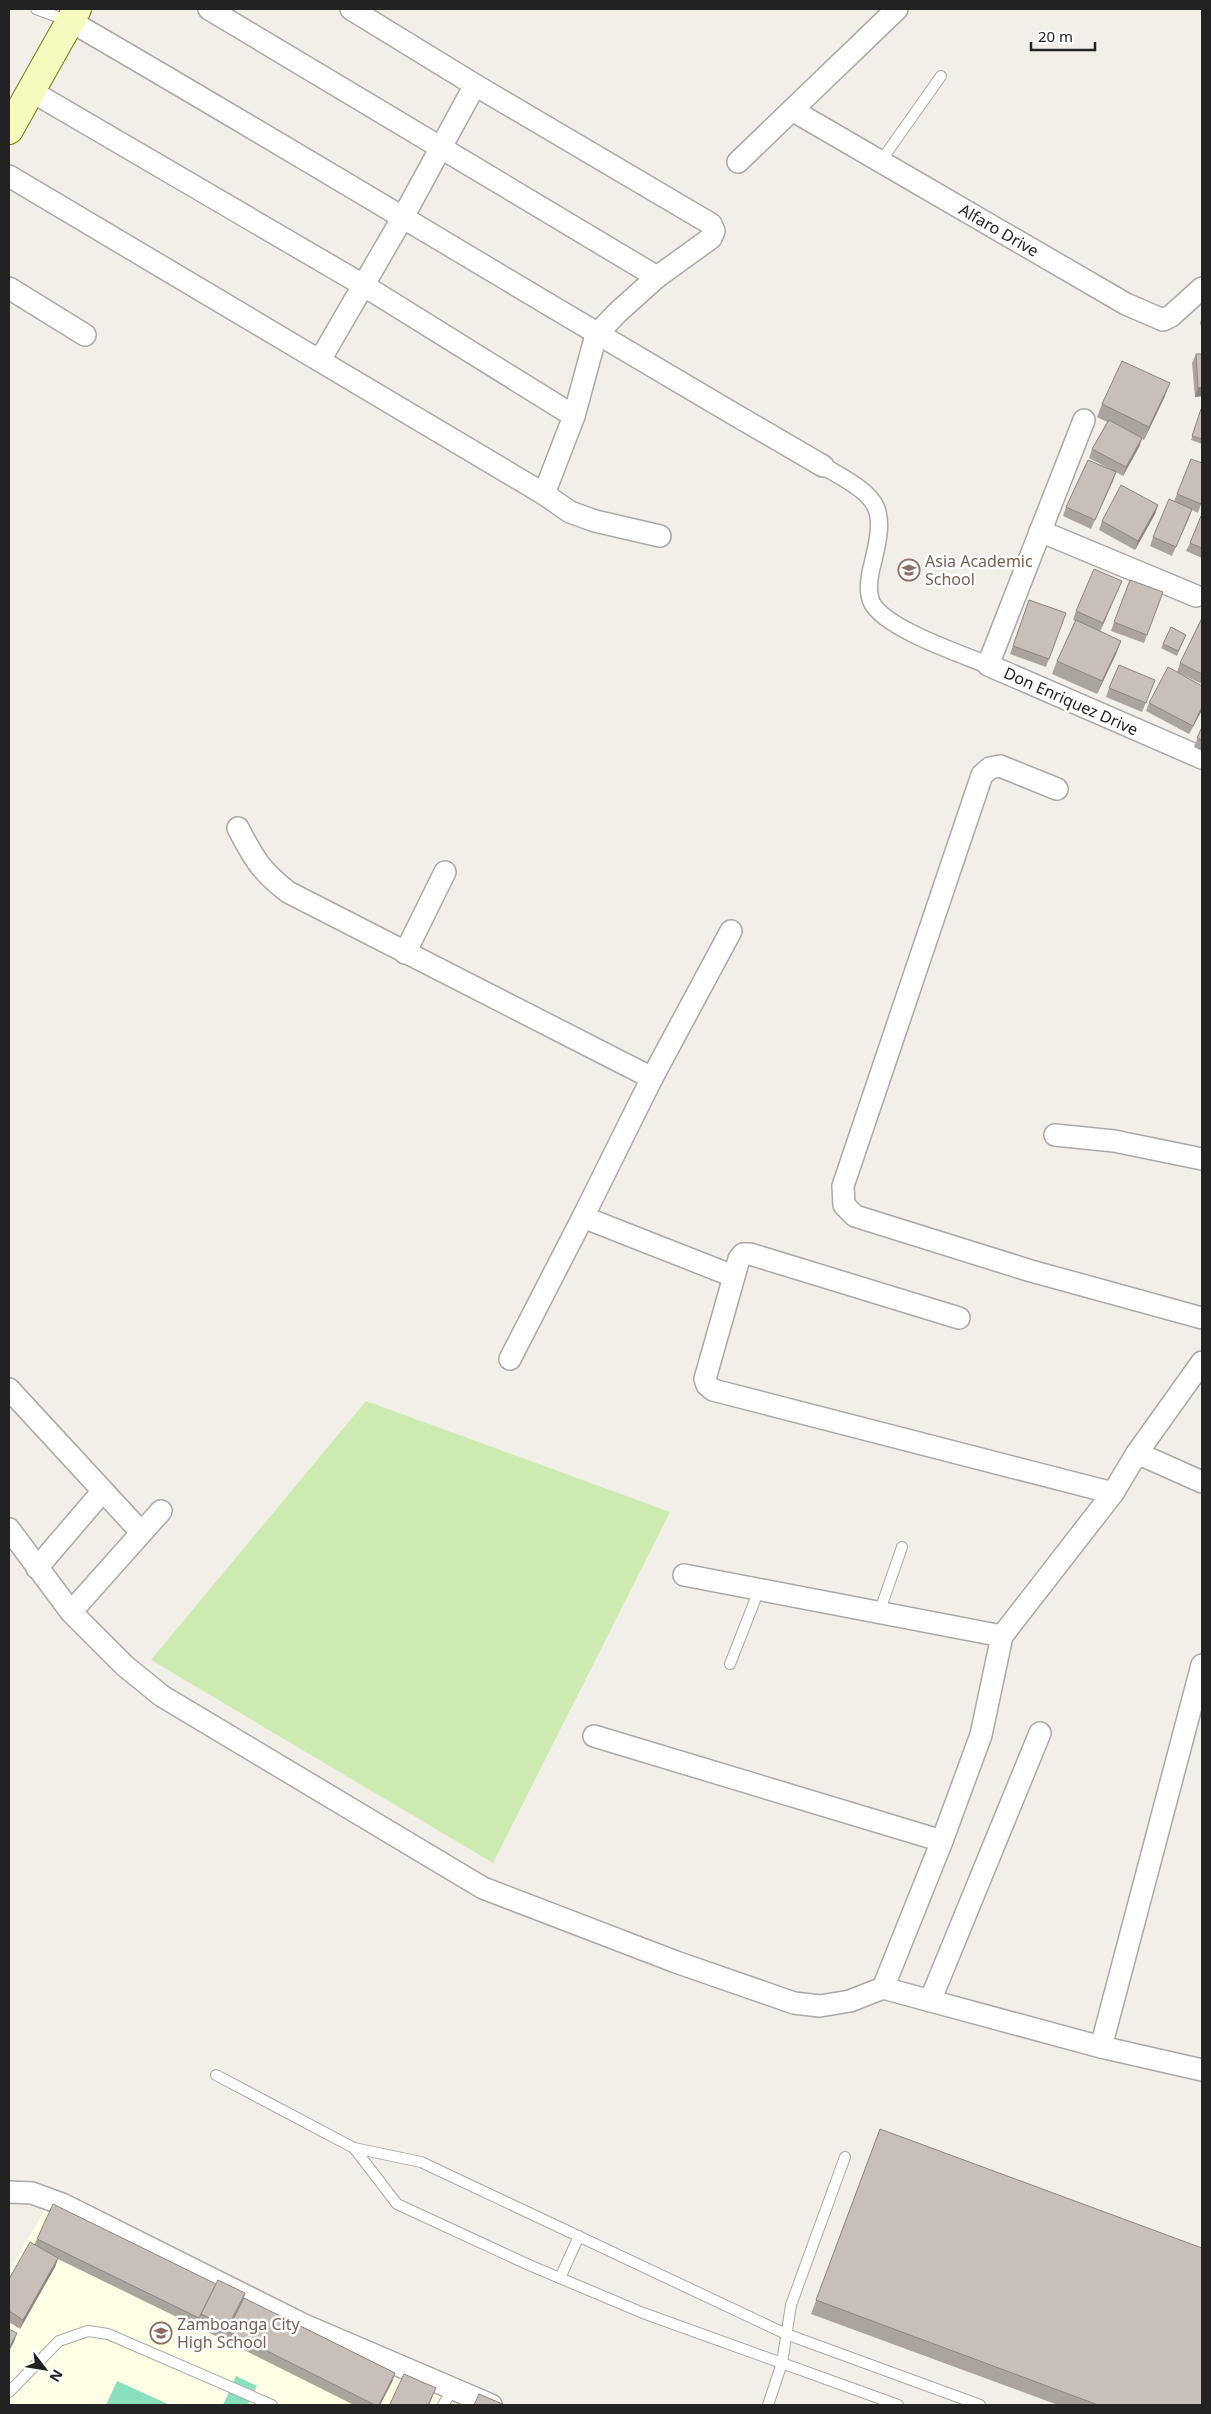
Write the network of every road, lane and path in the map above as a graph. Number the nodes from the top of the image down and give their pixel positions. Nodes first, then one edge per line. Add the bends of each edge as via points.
1 (36, 9) edge
2 (209, 9) edge
3 (351, 9) edge
4 (897, 9) edge
5 (74, 15) edge
6 (941, 76) dead end
7 (475, 86) junction
8 (792, 110) junction
9 (17, 112) edge
10 (441, 150) junction
11 (881, 160) junction
12 (738, 162) dead end
13 (9, 176) edge
14 (403, 217) junction
15 (656, 277) junction
16 (363, 285) junction
17 (9, 288) edge
18 (1202, 288) edge
19 (85, 335) dead end
20 (596, 335) junction
21 (320, 360) junction
22 (574, 416) junction
23 (1084, 420) dead end
24 (823, 466) joint
25 (544, 494) junction
26 (1040, 531) junction
27 (660, 536) dead end
28 (1196, 596) dead end
29 (988, 665) junction
30 (1202, 758) edge
31 (1057, 789) dead end
32 (238, 828) dead end
33 (445, 872) dead end
34 (731, 931) dead end
35 (405, 953) junction
36 (652, 1078) junction
37 (1055, 1134) dead end
38 (1202, 1159) edge
39 (583, 1217) junction
40 (734, 1276) junction
41 (959, 1318) dead end
42 (1202, 1318) edge
43 (510, 1359) dead end
44 (1202, 1362) edge
45 (9, 1389) edge
46 (1137, 1453) junction
47 (1202, 1482) edge
48 (102, 1492) junction
49 (1113, 1493) junction
50 (161, 1511) dead end
51 (9, 1529) edge
52 (141, 1532) junction
53 (902, 1547) dead end
54 (37, 1568) junction
55 (684, 1575) dead end
56 (758, 1590) junction
57 (71, 1612) junction
58 (879, 1613) junction
59 (1002, 1636) junction
60 (730, 1664) dead end
61 (1202, 1665) edge
62 (1040, 1732) dead end
63 (594, 1736) dead end
64 (942, 1841) junction
65 (883, 1988) junction
66 (930, 2001) junction
67 (1101, 2048) junction
68 (1202, 2070) edge
69 (216, 2075) dead end
70 (354, 2148) junction
71 (845, 2157) dead end
72 (9, 2192) edge
73 (579, 2236) junction
74 (560, 2278) junction
75 (786, 2334) junction
76 (782, 2363) junction
77 (9, 2392) edge
78 (448, 2397) edge
79 (272, 2405) edge
80 (491, 2405) edge
81 (768, 2405) edge
82 (898, 2405) edge
83 (980, 2405) edge

1 - 5 lane
2 - 10 street
3 - 7 street
4 - 8 street
5 - 9 main road
5 - 14 street
6 - 11 lane
7 - 10 street
7 - 15 street via 711,224 714,230 711,238
8 - 11 street, Alfaro Drive
8 - 12 street
9 - 16 street
10 - 14 street
10 - 15 street
11 - 18 street, Alfaro Drive via 1157,319 1171,316
13 - 21 street
14 - 16 street
14 - 20 street
15 - 20 street
16 - 21 street
16 - 22 street
17 - 19 street
20 - 22 street
20 - 24 street
21 - 25 street
22 - 25 street
23 - 26 street, Don Enriquez Drive
24 - 29 street via 855,484 880,512 880,531 868,585 872,603 884,617 901,627
25 - 27 street via 570,512 586,518
26 - 28 street
26 - 29 street, Don Enriquez Drive
29 - 30 street, Don Enriquez Drive
31 - 42 street via 1000,766 990,768 982,775 843,1186 844,1205 855,1216 1031,1271
32 - 35 street via 254,861 288,892
33 - 35 street
34 - 36 street
35 - 36 street
36 - 39 street
37 - 38 street
39 - 40 street
39 - 43 street
40 - 41 street via 738,1259 743,1254 750,1254
40 - 49 street via 704,1379 713,1390
44 - 46 street
45 - 48 street
46 - 47 street
46 - 49 street
48 - 52 street
48 - 54 street
49 - 59 street
50 - 52 street
51 - 54 street
52 - 57 street
53 - 58 lane
54 - 57 street
55 - 56 street
56 - 58 street
56 - 60 lane
57 - 65 street via 124,1666 162,1696 483,1888 794,2003 820,2006 850,2001
58 - 59 street
59 - 64 street via 982,1735
61 - 67 street
62 - 66 street
63 - 64 street
64 - 65 street
65 - 66 street
66 - 67 street
67 - 68 street
69 - 70 lane
70 - 73 lane via 421,2162
70 - 74 lane via 397,2204
71 - 75 lane via 791,2305
72 - 78 street via 32,2193 62,2204
73 - 74 lane
73 - 75 lane
74 - 76 lane via 643,2313
75 - 76 lane
75 - 83 lane
76 - 81 lane
76 - 82 lane
77 - 79 lane via 59,2341 88,2331 108,2334
78 - 80 street

